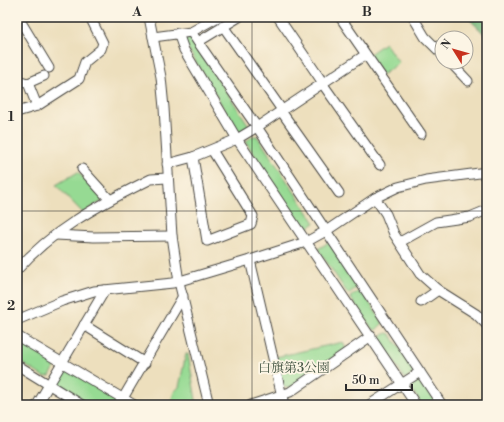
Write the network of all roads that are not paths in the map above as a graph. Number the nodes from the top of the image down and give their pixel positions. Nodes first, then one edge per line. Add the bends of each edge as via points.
1 (18, 17) edge
2 (90, 17) edge
3 (149, 17) edge
4 (218, 17) edge
5 (239, 17) edge
6 (278, 17) edge
7 (340, 17) edge
8 (413, 17) edge
9 (223, 26) junction
10 (191, 32) junction
11 (178, 34) junction
12 (153, 37) junction
13 (198, 42) junction
14 (434, 46) edge
15 (364, 55) junction
16 (458, 70) edge
17 (17, 80) edge
18 (468, 81) dead end
19 (28, 83) junction
20 (323, 83) junction
21 (37, 106) junction
22 (282, 111) junction
23 (17, 112) edge
24 (257, 127) junction
25 (421, 134) dead end
26 (237, 139) junction
27 (212, 150) junction
28 (194, 157) junction
29 (167, 164) junction
30 (380, 165) dead end
31 (82, 169) dead end
32 (487, 172) edge
33 (167, 178) junction
34 (339, 193) dead end
35 (375, 198) junction
36 (110, 200) junction
37 (487, 210) edge
38 (326, 231) junction
39 (56, 236) junction
40 (172, 236) junction
41 (306, 242) junction
42 (400, 242) junction
43 (250, 260) junction
44 (17, 270) edge
45 (179, 282) junction
46 (105, 290) junction
47 (438, 290) junction
48 (184, 296) junction
49 (421, 302) dead end
50 (17, 320) edge
51 (84, 325) junction
52 (487, 325) edge
53 (17, 336) edge
54 (371, 336) junction
55 (62, 361) junction
56 (145, 363) junction
57 (17, 365) edge
58 (420, 372) junction
59 (402, 384) junction
60 (48, 385) junction
61 (283, 400) edge
62 (121, 402) edge
63 (37, 405) edge
64 (82, 405) edge
65 (134, 405) edge
66 (209, 405) edge
67 (251, 405) edge
68 (369, 405) edge
69 (416, 405) edge
70 (442, 405) edge

1 - 19 street via 47,72
2 - 21 street via 103,43 101,49 85,62 79,79
3 - 12 street
4 - 10 street
5 - 9 street
6 - 20 street
7 - 15 street
8 - 14 street via 425,37
9 - 13 street
9 - 22 street
10 - 11 street
10 - 13 street
11 - 12 street
11 - 26 street via 184,50
12 - 29 street via 164,100
13 - 24 street
15 - 20 street
15 - 25 street
16 - 18 street
17 - 19 street
19 - 21 street
20 - 22 street
20 - 30 street
21 - 23 street
22 - 24 street
22 - 34 street
24 - 26 street
24 - 38 street
26 - 27 street
26 - 41 street
27 - 28 street
27 - 28 street via 253,216 251,224 207,241
28 - 29 street
29 - 33 street
31 - 36 street
32 - 35 street via 412,183
33 - 36 street via 142,182
33 - 40 street
35 - 38 street
35 - 42 street
36 - 39 street via 70,223
37 - 42 street via 470,217 436,222
38 - 41 street
38 - 58 street via 392,322
39 - 40 street
39 - 44 street via 30,254
40 - 45 street
41 - 43 street
41 - 54 street
42 - 47 street via 416,269
43 - 45 street
43 - 61 street
45 - 46 street
45 - 48 street
46 - 50 street via 79,295
46 - 51 street
47 - 49 street
47 - 52 street via 476,314
48 - 56 street
48 - 66 street
51 - 55 street
51 - 56 street
53 - 55 street
54 - 59 street
54 - 61 street
55 - 60 street
55 - 62 street
56 - 62 street
57 - 60 street
58 - 59 street
58 - 70 street
59 - 68 street
59 - 69 street
60 - 63 street
60 - 64 street
61 - 67 street
62 - 65 street

